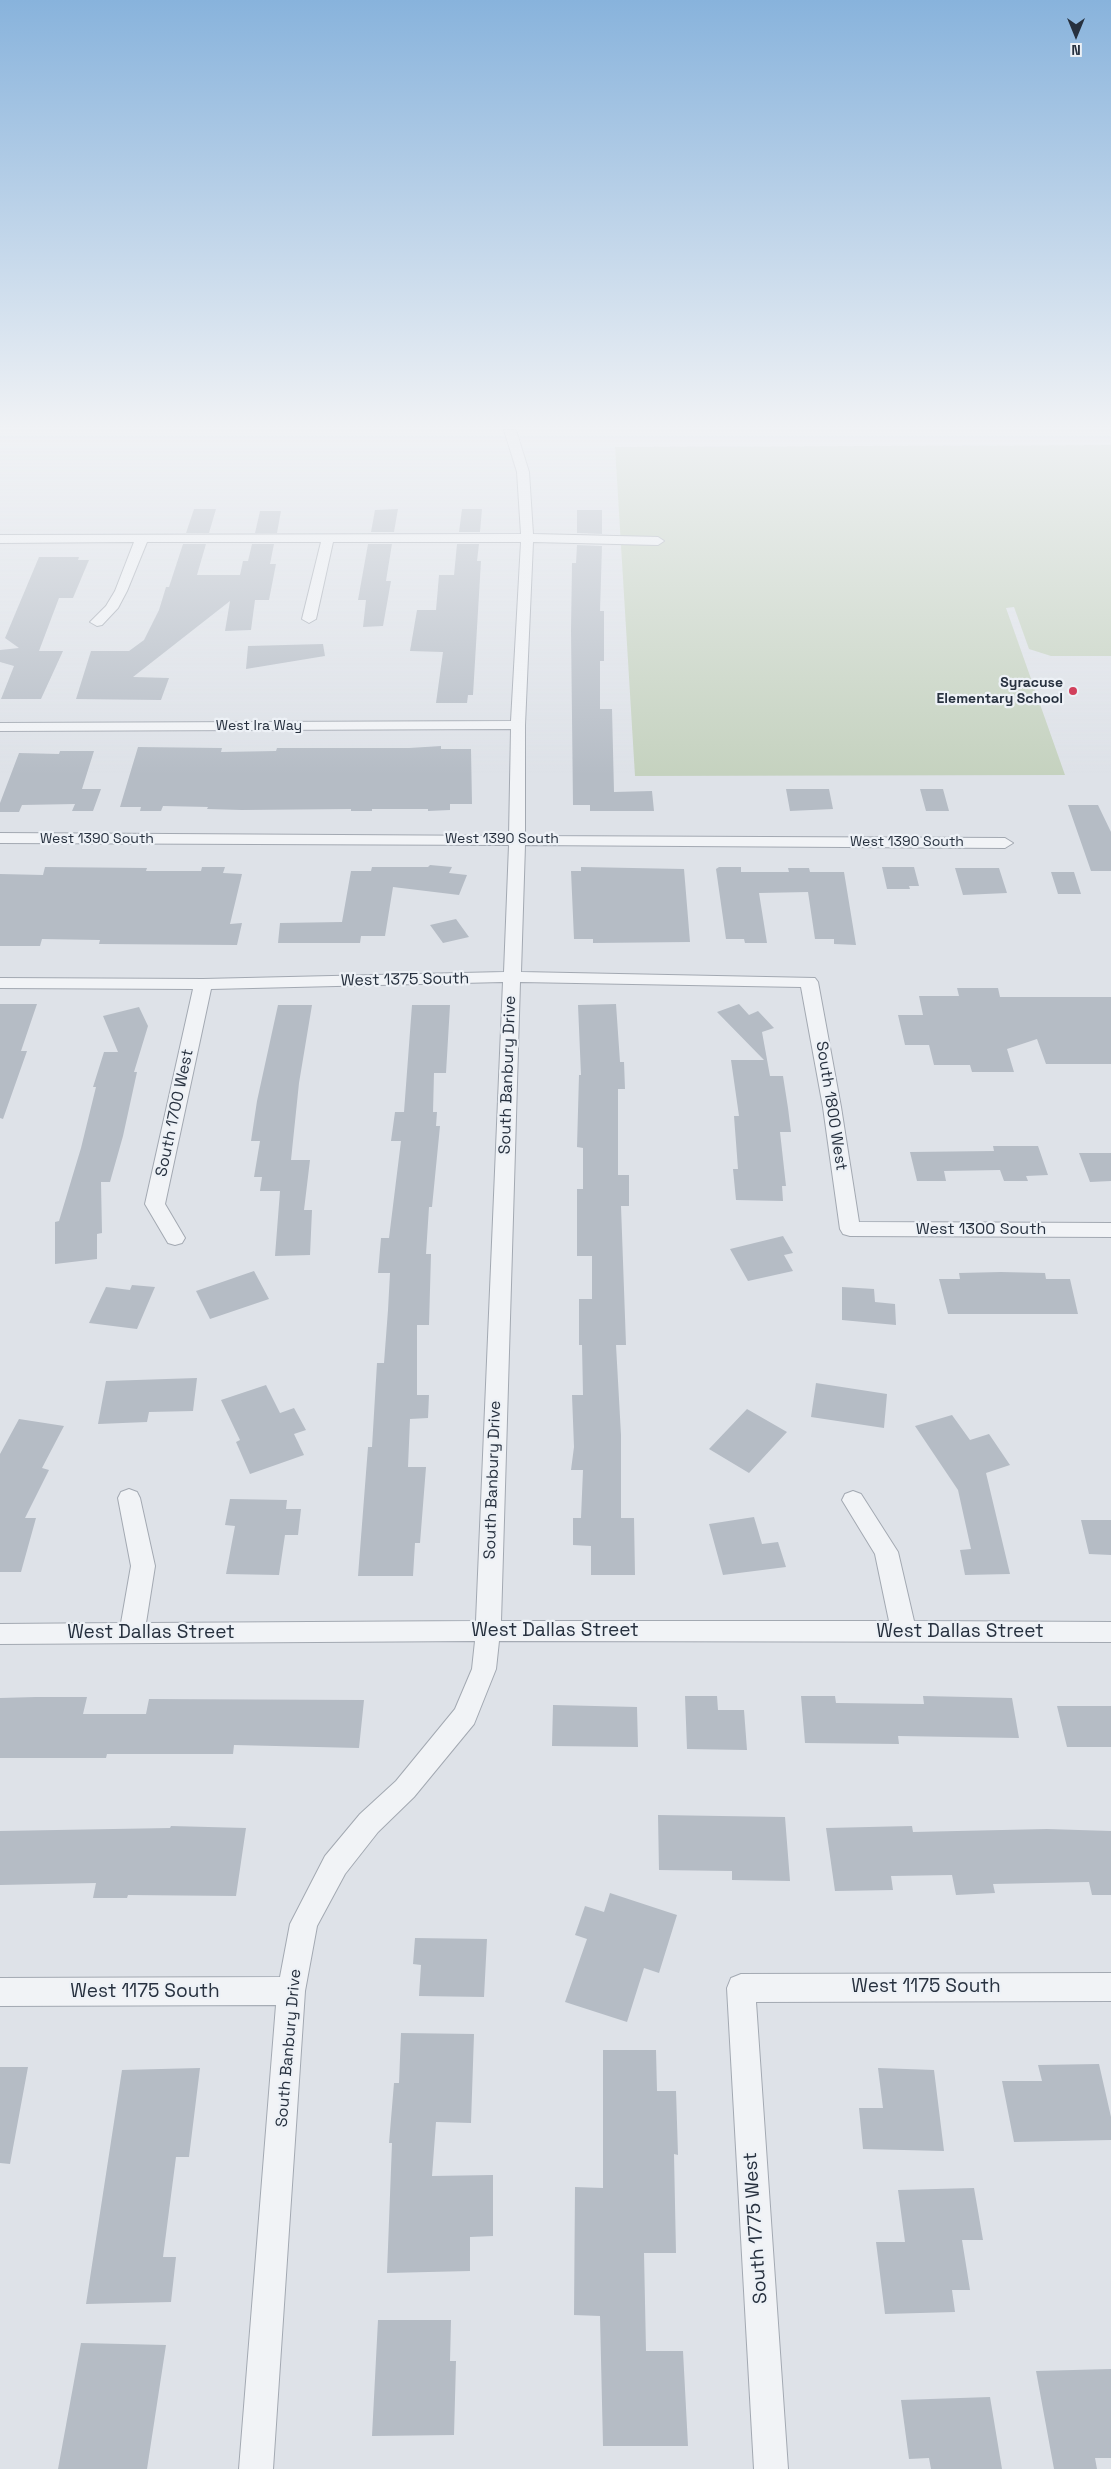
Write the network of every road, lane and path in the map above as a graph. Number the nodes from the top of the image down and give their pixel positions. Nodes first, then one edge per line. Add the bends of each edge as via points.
1 (139, 545) edge
2 (326, 545) edge
3 (527, 545) edge
4 (309, 618) dead end
5 (97, 622) dead end
6 (518, 725) junction
7 (0, 727) edge
8 (0, 838) edge
9 (516, 839) junction
10 (1005, 843) dead end
11 (512, 977) junction
12 (809, 982) joint
13 (0, 983) edge
14 (203, 984) junction
15 (850, 1229) joint
16 (1111, 1230) edge
17 (175, 1238) dead end
18 (130, 1498) dead end
19 (853, 1500) dead end
20 (488, 1631) junction
21 (904, 1632) junction
22 (1111, 1632) edge
23 (132, 1633) junction
24 (0, 1634) edge
25 (1111, 1987) edge
26 (741, 1988) joint
27 (291, 1991) junction
28 (0, 1992) edge
29 (256, 2469) edge
30 (771, 2469) edge

1 - 5 street via 121,591
2 - 4 street
3 - 6 street, South Banbury Drive
6 - 7 street, West Ira Way
6 - 9 street, South Banbury Drive
8 - 9 street, West 1390 South
9 - 10 street, West 1390 South
9 - 11 street, South Banbury Drive
11 - 12 street, West 1375 South
11 - 14 street, West 1375 South
11 - 20 street, South Banbury Drive
12 - 15 street, South 1800 West
13 - 14 street, West 1375 South
14 - 17 street, South 1700 West via 155,1204
15 - 16 street, West 1300 South
18 - 23 street via 143,1566
19 - 21 street via 886,1552
20 - 21 street, West Dallas Street
20 - 23 street, West Dallas Street
20 - 27 street, South Banbury Drive via 484,1669 464,1716 405,1789 369,1823 331,1873 304,1924
21 - 22 street, West Dallas Street
23 - 24 street, West Dallas Street
25 - 26 street, West 1175 South
26 - 30 street, South 1775 West
27 - 28 street, West 1175 South
27 - 29 street, South Banbury Drive

